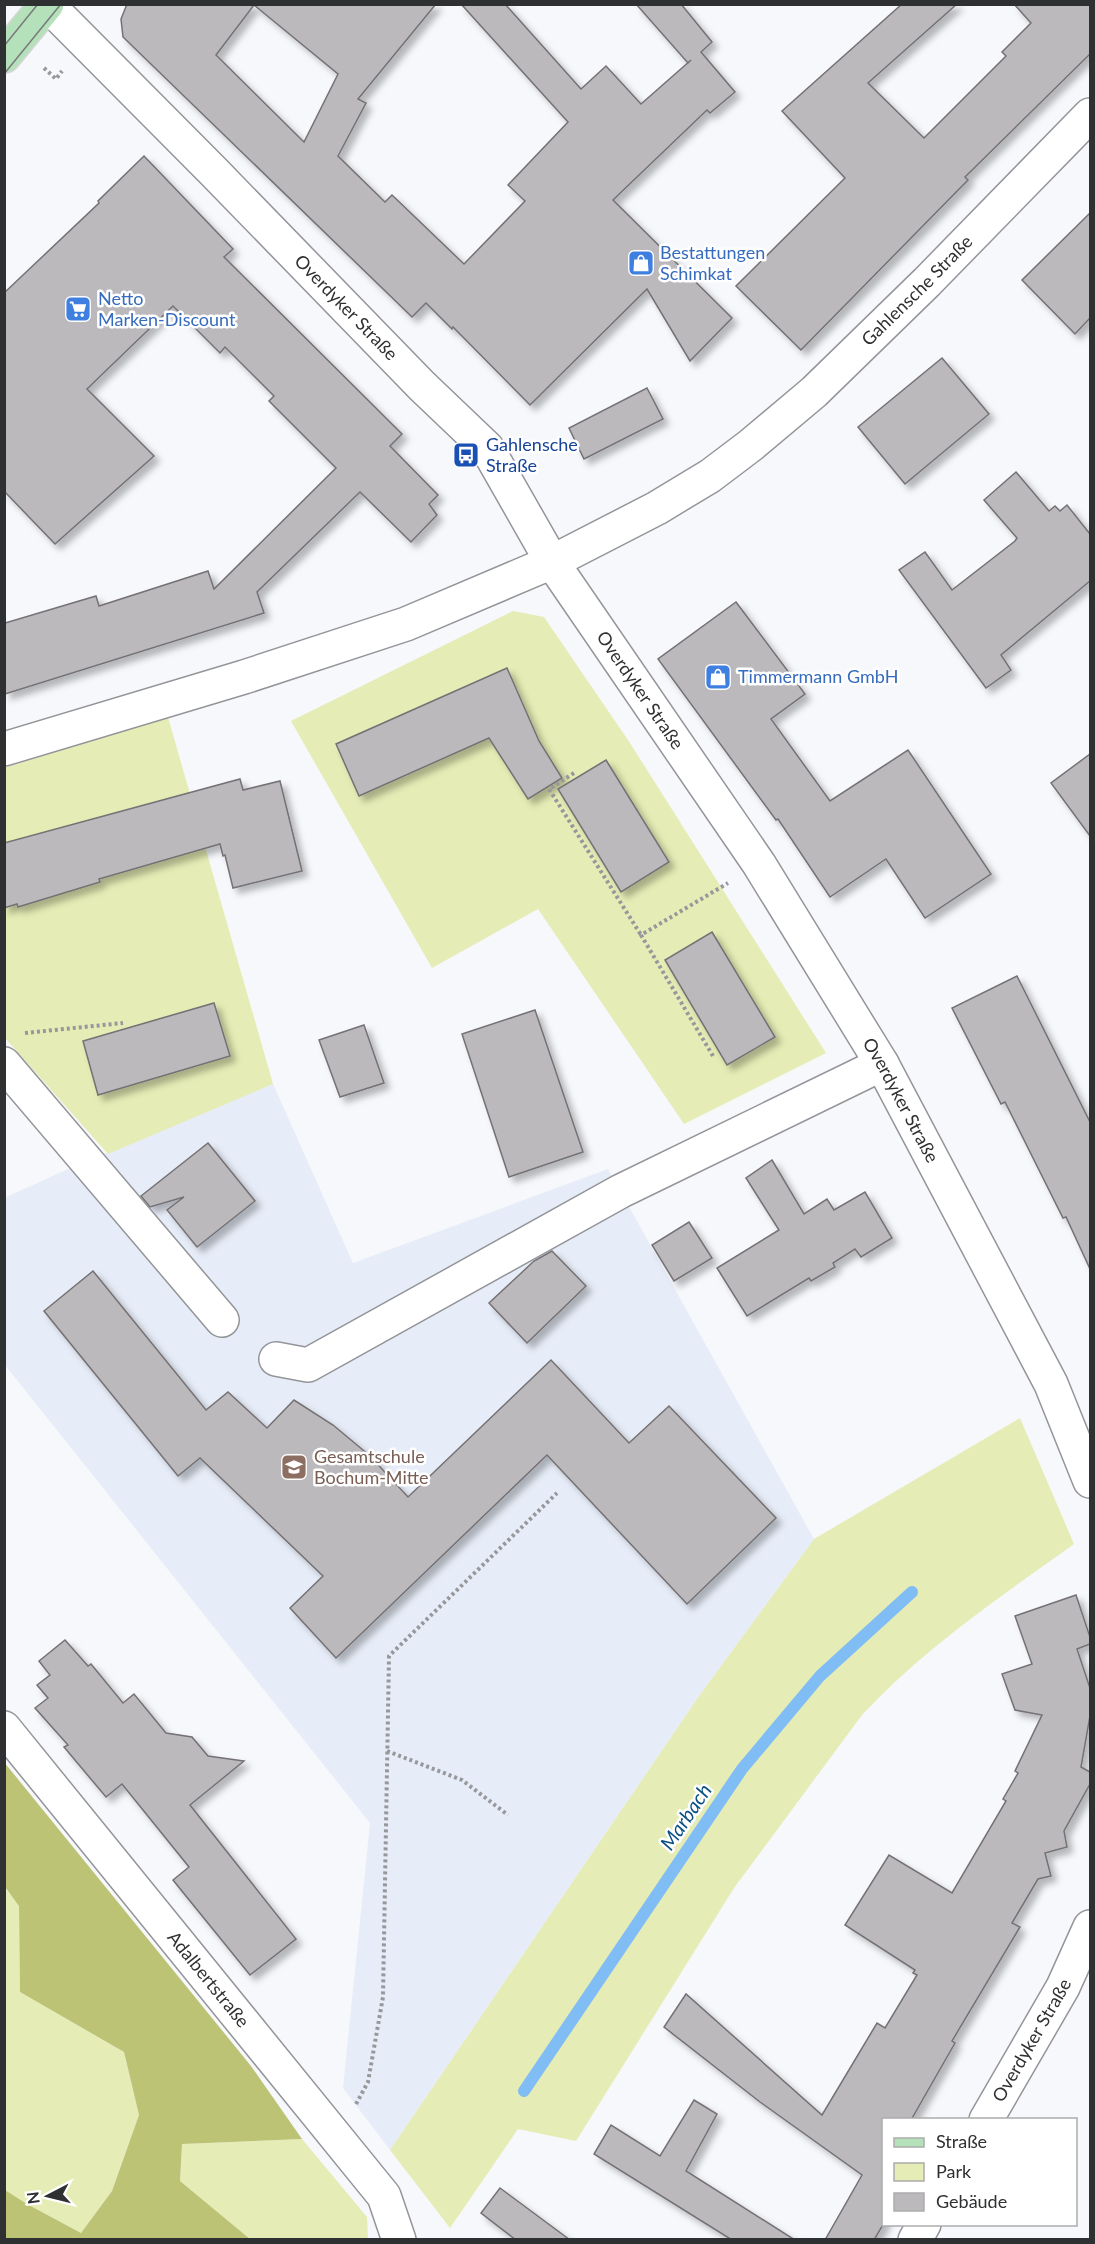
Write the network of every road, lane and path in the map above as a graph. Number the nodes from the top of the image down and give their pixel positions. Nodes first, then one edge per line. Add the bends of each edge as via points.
1 (47, 5) edge
2 (4, 56) edge
3 (1090, 115) edge
4 (552, 562) junction
5 (4, 749) edge
6 (574, 773) dead end
7 (759, 864) junction
8 (640, 935) junction
9 (123, 1023) dead end
10 (16, 1034) dead end
11 (713, 1056) dead end
12 (4, 1064) edge
13 (882, 1064) junction
14 (222, 1320) dead end
15 (276, 1359) dead end
16 (1090, 1481) edge
17 (557, 1492) dead end
18 (4, 1728) edge
19 (387, 1751) junction
20 (508, 1815) dead end
21 (1090, 1927) edge
22 (987, 2118) edge
23 (337, 2139) junction
24 (923, 2226) edge
25 (399, 2240) edge
26 (915, 2240) edge

1 - 2 main road
1 - 4 street, Overdyker Straße via 486,448
3 - 4 street, Gahlensche Straße via 919,290 793,411 710,476
4 - 5 street, Gahlensche Straße via 406,624
4 - 7 street, Overdyker Straße
6 - 8 path via 549,789
7 - 8 path
7 - 13 street, Overdyker Straße
8 - 11 path
9 - 10 path
12 - 14 street
13 - 15 street via 621,1191 308,1365
13 - 16 street, Overdyker Straße via 1051,1384
17 - 19 path via 388,1656
18 - 23 street, Adalbertstraße
19 - 20 path via 462,1780
19 - 23 path via 383,1998 368,2082
21 - 22 street, Overdyker Straße via 1063,1987
23 - 25 street, Adalbertstraße via 384,2196
24 - 26 street

